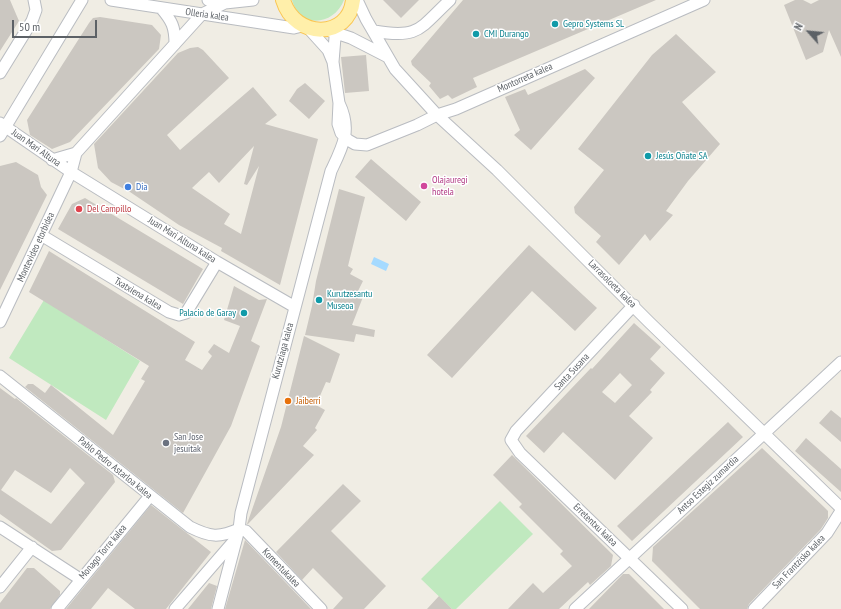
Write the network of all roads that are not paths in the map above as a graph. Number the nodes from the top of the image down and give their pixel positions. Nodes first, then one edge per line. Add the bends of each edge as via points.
1 (34, 0) edge
2 (82, 0) edge
3 (111, 0) edge
4 (208, 0) edge
5 (253, 0) edge
6 (284, 0) edge
7 (353, 0) edge
8 (357, 0) edge
9 (450, 0) edge
10 (704, 0) edge
11 (225, 3) junction
12 (161, 8) junction
13 (202, 14) junction
14 (306, 28) junction
15 (332, 29) junction
16 (374, 31) junction
17 (175, 44) junction
18 (388, 57) junction
19 (333, 62) junction
20 (0, 73) edge
21 (437, 115) junction
22 (2, 129) edge
23 (346, 138) junction
24 (357, 145) junction
25 (76, 153) junction
26 (52, 160) junction
27 (335, 164) junction
28 (71, 172) junction
29 (91, 184) junction
30 (65, 185) junction
31 (41, 235) junction
32 (217, 262) junction
33 (634, 305) junction
34 (295, 307) junction
35 (0, 322) edge
36 (841, 362) edge
37 (0, 376) edge
38 (764, 433) junction
39 (511, 440) joint
40 (150, 496) junction
41 (841, 508) edge
42 (841, 511) edge
43 (0, 527) edge
44 (239, 529) junction
45 (235, 540) junction
46 (32, 547) junction
47 (629, 558) junction
48 (80, 579) junction
49 (0, 587) edge
50 (57, 609) edge
51 (175, 609) edge
52 (218, 609) edge
53 (322, 609) edge
54 (575, 609) edge
55 (682, 609) edge
56 (754, 609) edge

1 - 20 street via 36,10 32,21
2 - 22 street
3 - 12 street, Olleria kalea
4 - 11 street, Olleria kalea
5 - 11 street, Olleria kalea
6 - 14 main road via 293,20
7 - 15 main road via 349,13
8 - 16 street, Larrasoloeta kalea
9 - 16 street via 419,30 394,35
10 - 21 street, Montorreta kalea via 456,109
11 - 13 street
12 - 13 street, Olleria kalea
12 - 17 street via 175,29
13 - 14 street, Olleria kalea
13 - 17 street
14 - 15 main road
14 - 19 street, Kurutziaga kalea via 328,50
15 - 18 street
15 - 19 street, Kurutziaga kalea
16 - 18 street, Larrasoloeta kalea
17 - 25 street
18 - 21 street, Larrasoloeta kalea via 395,69
19 - 23 street, Kurutziaga kalea via 338,103 345,115
21 - 24 street, Montorreta kalea via 367,145
21 - 33 street, Larrasoloeta kalea via 497,170
22 - 26 street, Juan Mari Altuna
23 - 24 street
23 - 27 street, Kurutziaga kalea
24 - 27 street, Kurutziaga kalea
25 - 26 street
25 - 28 street, Montevideo etorbidea
26 - 28 street, Juan Mari Altuna
27 - 34 street, Kurutziaga kalea
28 - 29 street, Juan Mari Altuna kalea
28 - 30 street, Montevideo etorbidea
29 - 30 street
29 - 32 street, Juan Mari Altuna kalea
30 - 31 street, Montevideo etorbidea
31 - 32 street, Txatxiena kalea via 169,312 179,315 186,313
31 - 35 street, Montevideo etorbidea
32 - 34 street, Juan Mari Altuna kalea
33 - 38 street, Larrasoloeta kalea
33 - 39 street, Santa Susana via 516,431
34 - 44 street, Kurutziaga kalea
36 - 38 street, Antso Estegiz zumardia
37 - 40 street, Pablo Pedro Astarloa kalea
38 - 41 street, Larrasoloeta kalea
38 - 47 street, Antso Estegiz zumardia
39 - 47 street, Erretentxu kalea via 520,453
40 - 44 street, Pablo Pedro Astarloa kalea via 200,532 212,536 226,535
40 - 48 street, Monago Torre kalea
42 - 56 street, San Frantzisko kalea via 827,533
43 - 46 street
44 - 45 street, Kurutziaga kalea
44 - 53 street, Komentukalea via 246,531
45 - 51 street
45 - 52 street
46 - 48 street
46 - 49 street
47 - 54 street, Antso Estegiz zumardia
47 - 55 street, Erretentxu kalea
48 - 50 street, Monago Torre kalea

